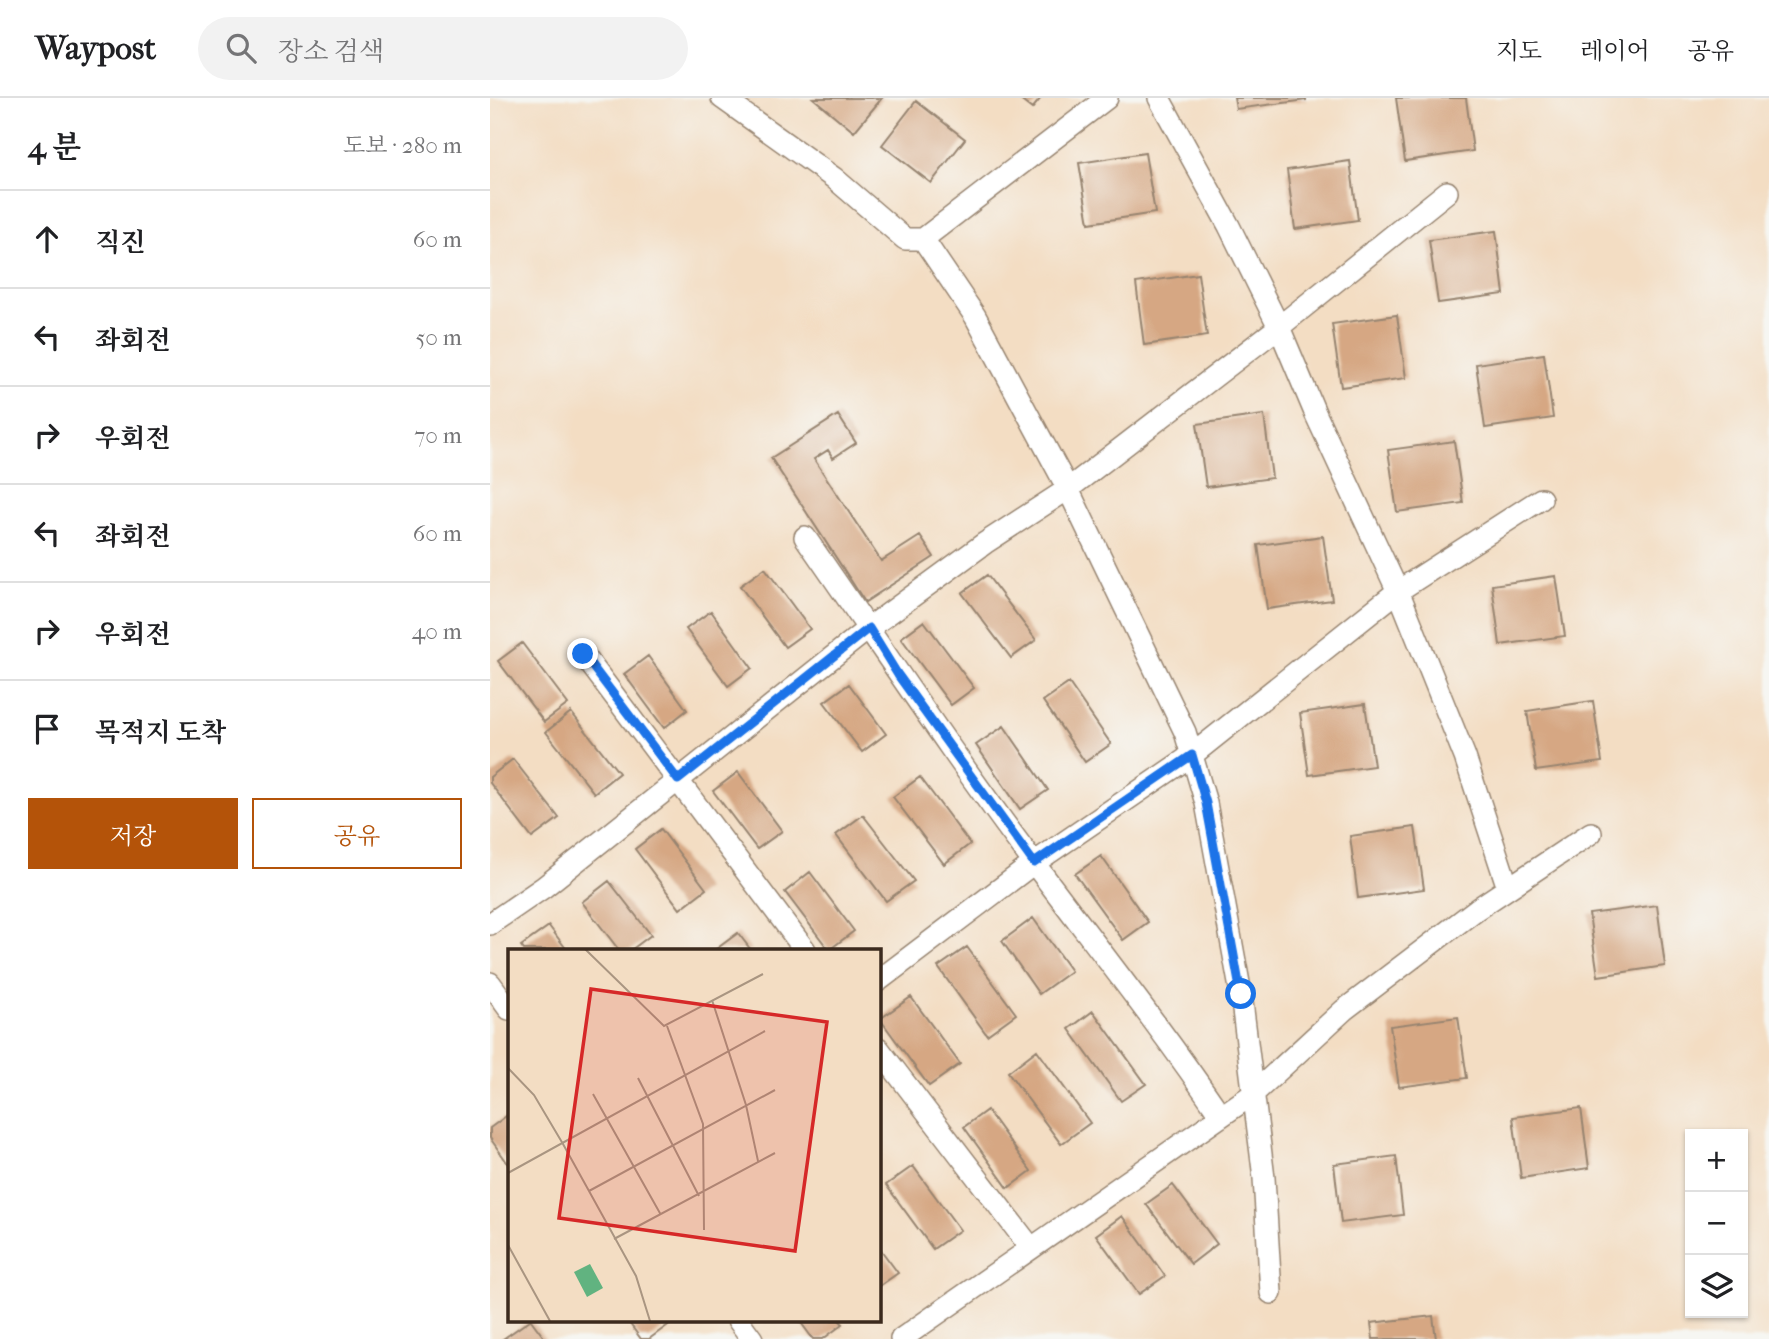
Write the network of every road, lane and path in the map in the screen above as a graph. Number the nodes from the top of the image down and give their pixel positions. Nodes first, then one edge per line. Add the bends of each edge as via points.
1 (722, 98) edge
2 (1107, 98) edge
3 (1159, 98) edge
4 (1447, 192) dead end
5 (923, 239) junction
6 (1279, 327) junction
7 (1068, 489) junction
8 (1541, 499) dead end
9 (805, 537) dead end
10 (1398, 591) junction
11 (869, 628) junction
12 (583, 654) dead end
13 (1192, 755) junction
14 (678, 780) junction
15 (1591, 833) dead end
16 (1034, 863) junction
17 (1508, 888) junction
18 (490, 924) edge
19 (804, 949) edge
20 (880, 979) edge
21 (490, 983) edge
22 (508, 1008) edge
23 (880, 1051) edge
24 (1253, 1094) junction
25 (1221, 1116) junction
26 (1031, 1248) junction
27 (1271, 1293) dead end
28 (739, 1322) edge
29 (752, 1339) edge
30 (901, 1339) edge

1 - 5 street via 834,178 905,239
2 - 5 street
3 - 6 street
4 - 6 street
5 - 7 street via 975,316
6 - 7 street
6 - 10 street
7 - 11 street
7 - 13 street
8 - 10 street
9 - 11 street
10 - 13 street
10 - 17 street via 1465,757
11 - 14 street
11 - 16 street
12 - 14 street
13 - 16 street
13 - 24 street via 1206,803 1241,994
14 - 18 street
14 - 19 street
15 - 17 street
16 - 20 street
16 - 25 street via 1162,1029
17 - 24 street via 1344,1010
21 - 22 street
23 - 26 street
24 - 25 street
24 - 27 street
25 - 26 street
26 - 30 street
28 - 29 street

